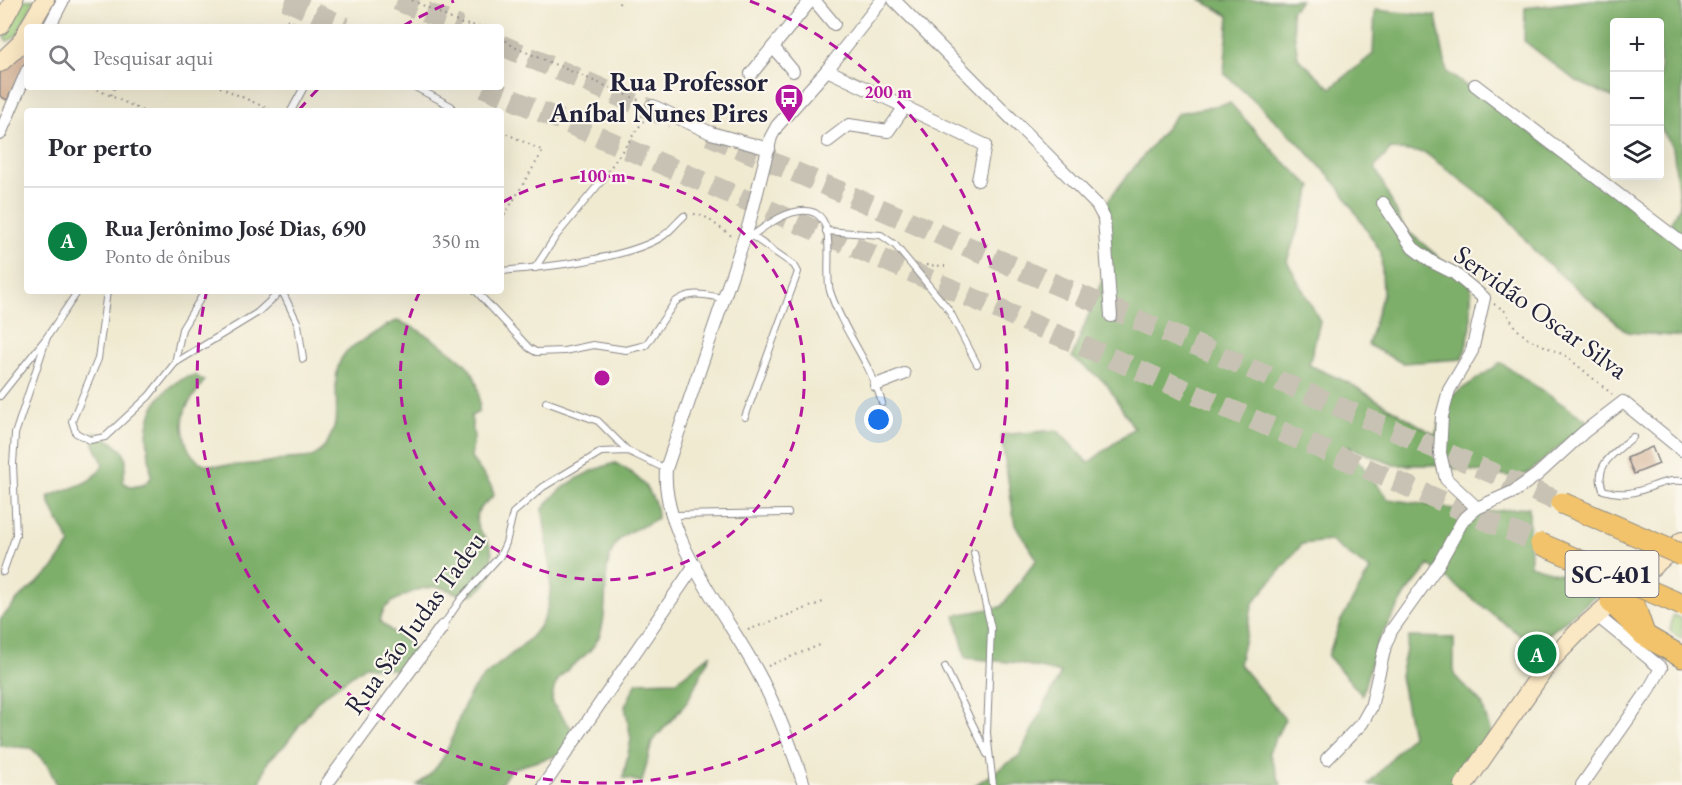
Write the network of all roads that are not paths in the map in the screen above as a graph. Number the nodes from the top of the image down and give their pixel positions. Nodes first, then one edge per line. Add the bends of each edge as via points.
1 (14, 0) edge
2 (45, 0) edge
3 (63, 0) edge
4 (812, 0) edge
5 (882, 0) edge
6 (894, 0) edge
7 (31, 24) edge
8 (51, 24) edge
9 (834, 24) dead end
10 (0, 26) edge
11 (24, 37) edge
12 (773, 47) junction
13 (0, 63) edge
14 (827, 70) junction
15 (793, 71) dead end
16 (751, 74) dead end
17 (24, 78) edge
18 (1475, 85) dead end
19 (302, 90) edge
20 (421, 90) edge
21 (451, 106) dead end
22 (653, 106) road end
23 (293, 108) edge
24 (904, 108) junction
25 (0, 134) edge
26 (828, 141) dead end
27 (769, 149) junction
28 (603, 179) road end
29 (978, 180) dead end
30 (1383, 203) dead end
31 (684, 216) road end
32 (826, 231) junction
33 (747, 240) junction
34 (1682, 243) edge
35 (535, 268) junction
36 (504, 271) edge
37 (76, 294) edge
38 (107, 294) edge
39 (203, 294) edge
40 (279, 294) edge
41 (283, 294) edge
42 (479, 294) edge
43 (722, 298) junction
44 (1111, 316) dead end
45 (46, 337) junction
46 (303, 359) dead end
47 (175, 363) junction
48 (977, 364) dead end
49 (904, 374) dead end
50 (876, 385) junction
51 (0, 396) edge
52 (546, 402) dead end
53 (882, 403) dead end
54 (745, 417) dead end
55 (1633, 437) dead end
56 (1682, 450) edge
57 (628, 451) junction
58 (666, 469) junction
59 (1682, 481) edge
60 (1562, 503) tunnel mouth
61 (1477, 508) junction
62 (788, 513) dead end
63 (672, 515) junction
64 (1541, 544) tunnel mouth
65 (1681, 545) edge
66 (974, 553) dead end
67 (695, 565) junction
68 (3, 572) dead end
69 (1628, 587) junction
70 (1682, 605) edge
71 (1604, 609) junction
72 (442, 627) joint
73 (1644, 635) junction
74 (1670, 659) edge
75 (945, 667) dead end
76 (1327, 759) dead end
77 (989, 760) junction
78 (326, 785) edge
79 (544, 785) edge
80 (804, 785) edge
81 (993, 785) edge
82 (1464, 785) edge
83 (1582, 785) edge

1 - 10 main road
2 - 7 main road
3 - 8 street
4 - 9 street
4 - 12 street
5 - 14 street
6 - 44 street via 1097,205 1104,218
11 - 13 main road
12 - 15 street
12 - 16 street
14 - 24 street
14 - 27 street via 777,126
17 - 25 street
18 - 34 street
19 - 23 lane
20 - 21 lane
22 - 27 street via 711,134
24 - 26 street via 888,131 849,125
24 - 29 street via 985,145
27 - 33 street
28 - 35 lane
30 - 61 street, Servidão Oscar Silva via 1413,248 1454,273 1484,298 1472,351 1447,398 1440,453 1446,478
31 - 35 lane via 663,236 638,247
32 - 33 lane via 817,214 803,211 772,222
32 - 48 lane via 868,233 888,240 949,310
32 - 50 lane via 830,292
33 - 43 street
33 - 54 lane via 794,265 798,272
35 - 36 lane
37 - 45 lane
38 - 47 lane via 98,359 72,421 75,433 90,440 105,437 131,415
39 - 47 lane via 182,329
40 - 47 lane via 257,313
41 - 46 lane via 298,324
42 - 43 lane via 529,348 546,353 593,345 626,350 646,345 682,297 697,293
43 - 58 street
45 - 51 lane
45 - 68 lane via 15,434 16,535
49 - 50 street
50 - 53 lane
52 - 57 lane via 598,421
55 - 59 lane via 1601,468 1598,478 1603,490 1619,496
56 - 61 street, Servidão Oscar Silva via 1623,402 1537,475 1513,492
57 - 58 lane, Rua São Judas Tadeu
57 - 72 lane, Rua São Judas Tadeu via 590,456 521,503 513,513 500,556
58 - 63 street via 666,493
60 - 65 highway, SC-401, bridge
61 - 76 street via 1463,520 1438,565 1391,631 1371,707 1362,723
62 - 63 lane
63 - 67 street
64 - 70 highway, SC-401, bridge
65 - 69 main road
66 - 77 lane via 991,628
67 - 79 street
67 - 80 street via 757,671 792,746
69 - 71 main road
69 - 73 highway
71 - 73 highway
71 - 74 street
71 - 82 main road via 1550,661
72 - 78 street, Rua São Judas Tadeu
73 - 74 highway
74 - 83 street
75 - 77 lane
77 - 81 lane

